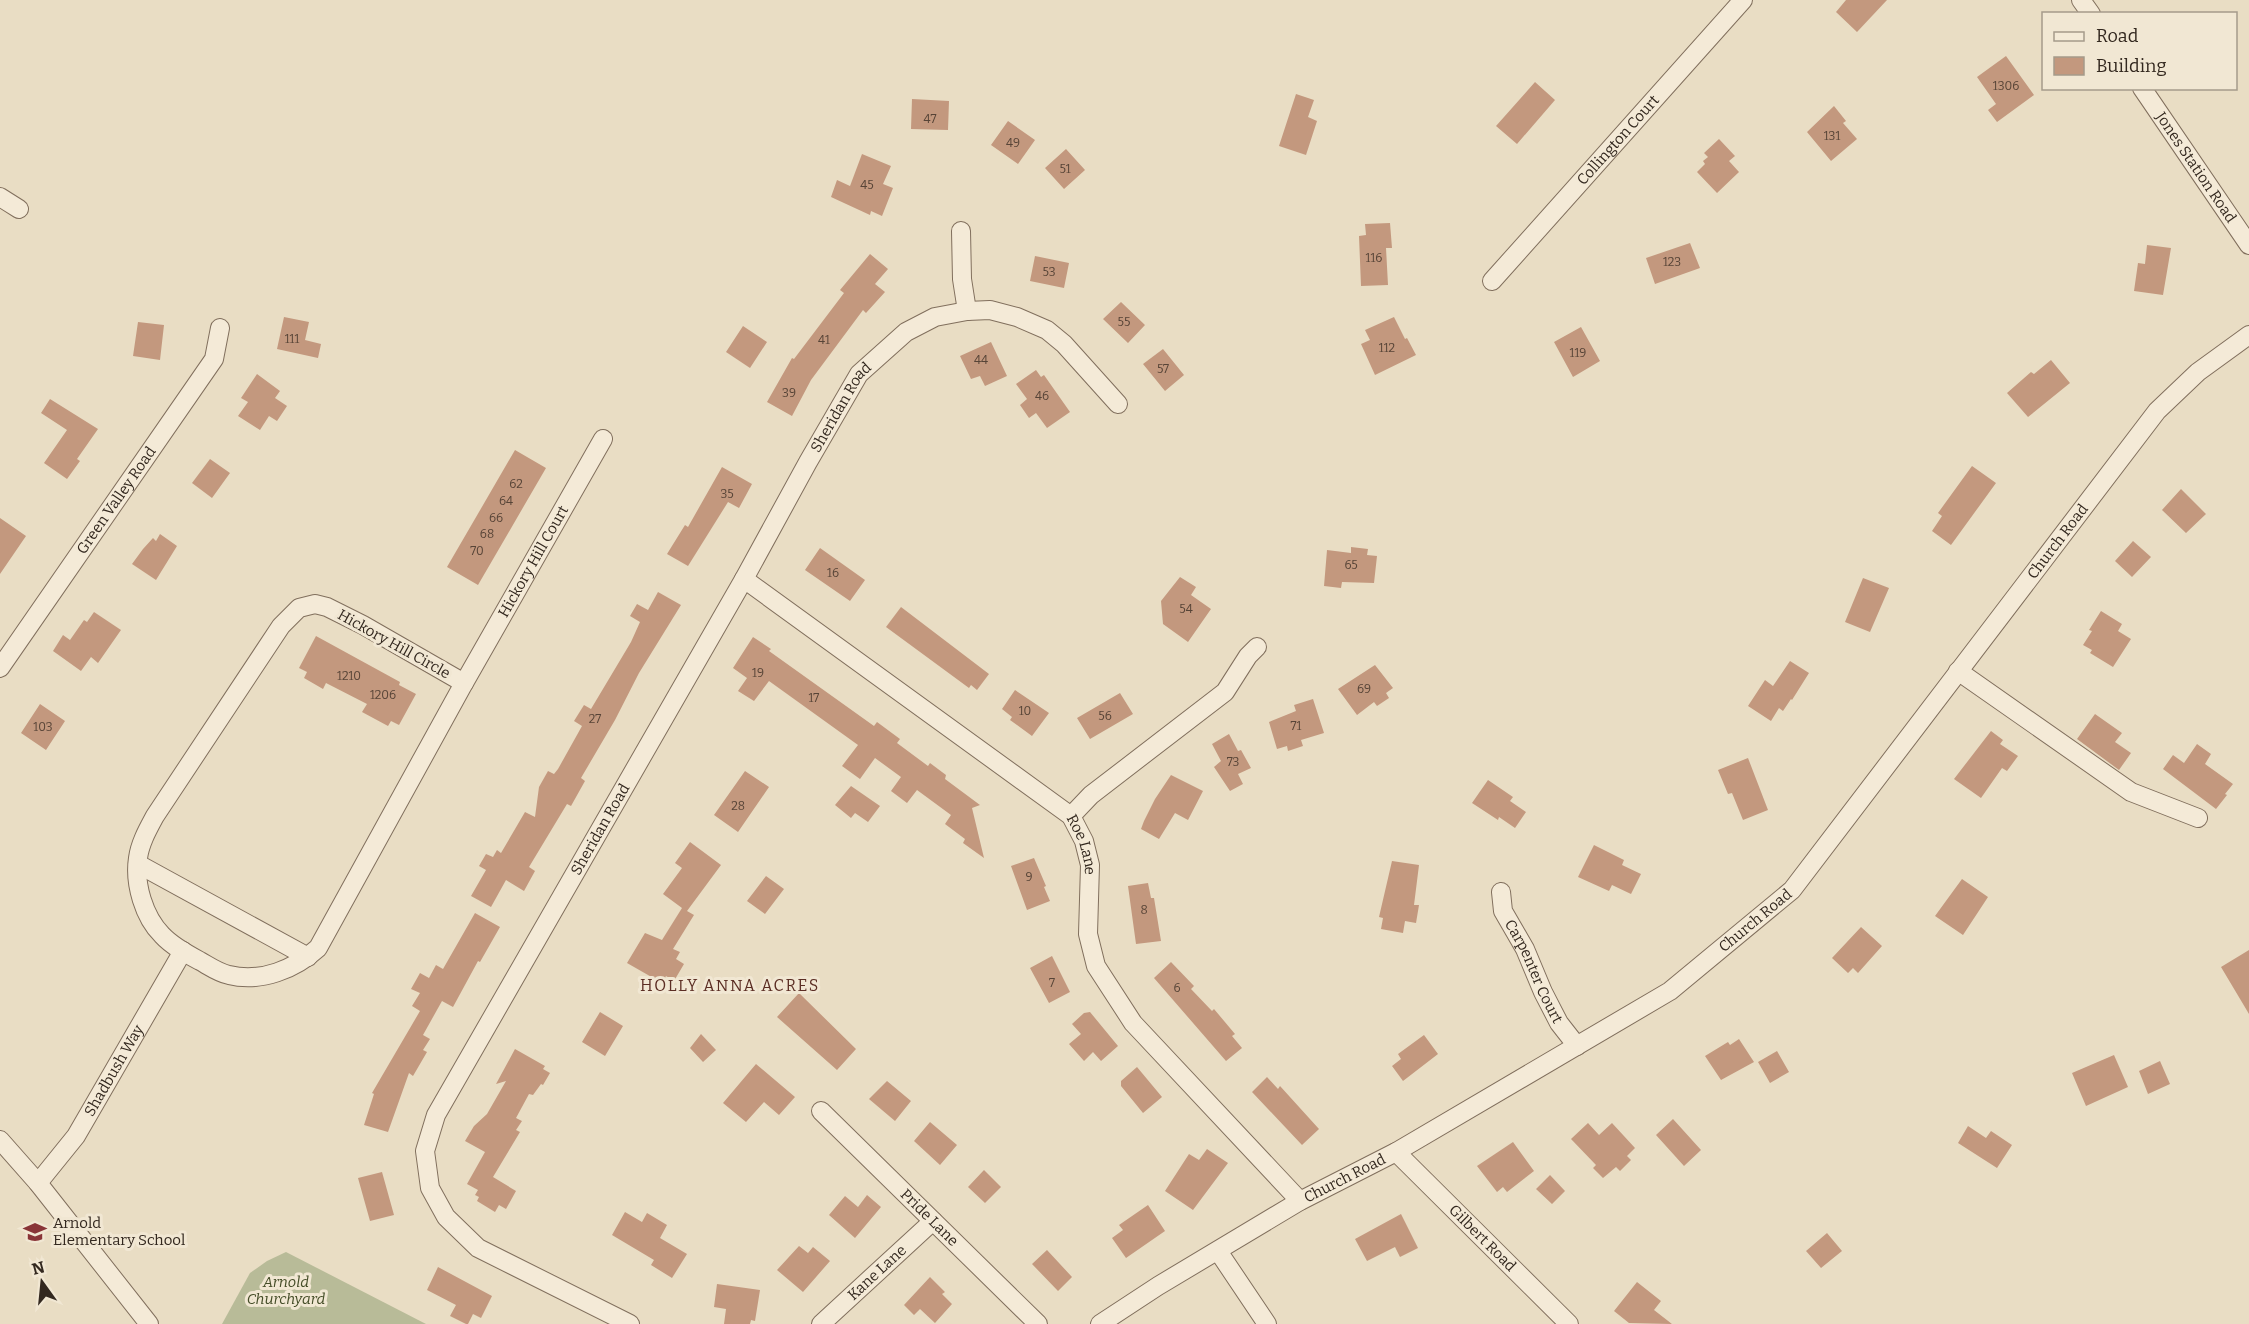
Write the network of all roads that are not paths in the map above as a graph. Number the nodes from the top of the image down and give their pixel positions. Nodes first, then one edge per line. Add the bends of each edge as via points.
1 (1743, 0) edge
2 (2143, 90) edge
3 (0, 197) edge
4 (19, 209) dead end
5 (961, 231) dead end
6 (2249, 245) edge
7 (1492, 281) dead end
8 (967, 310) junction
9 (220, 328) dead end
10 (2249, 335) edge
11 (1118, 404) dead end
12 (603, 439) dead end
13 (744, 579) junction
14 (1257, 647) dead end
15 (0, 668) edge
16 (1958, 671) junction
17 (464, 683) junction
18 (1071, 816) junction
19 (2198, 818) dead end
20 (138, 864) junction
21 (1501, 892) dead end
22 (183, 951) junction
23 (308, 957) junction
24 (1578, 1046) junction
25 (821, 1111) dead end
26 (0, 1140) edge
27 (1396, 1152) junction
28 (38, 1183) junction
29 (1300, 1201) junction
30 (933, 1221) junction
31 (1218, 1251) junction
32 (149, 1324) edge
33 (630, 1324) edge
34 (821, 1324) edge
35 (1038, 1324) edge
36 (1100, 1324) edge
37 (1267, 1324) edge
38 (1569, 1324) edge

1 - 7 street, Collington Court
2 - 6 street, Jones Station Road
3 - 4 street
5 - 8 street
8 - 11 street, Sheridan Road via 990,310 1047,330
8 - 13 street, Sheridan Road via 935,317 906,332 859,374
9 - 15 street, Green Valley Road via 214,359
10 - 16 street, Church Road via 2198,372 2157,411
12 - 17 street, Hickory Hill Court
13 - 18 street, Roe Lane
13 - 33 street, Sheridan Road via 436,1115 425,1150 430,1188 446,1217 478,1248
14 - 18 street via 1225,692 1091,795
16 - 19 street via 2131,792
16 - 24 street, Church Road via 1792,890 1670,991
17 - 20 street, Hickory Hill Circle via 338,612 315,604 299,608 281,626 155,816
17 - 23 street, Hickory Hill Circle via 329,929
18 - 29 street, Roe Lane via 1084,841 1090,865 1088,934 1096,966 1133,1023
20 - 22 street, Hickory Hill Circle via 138,884 153,924
20 - 23 street
21 - 24 street, Carpenter Court via 1503,911 1543,992 1559,1023
22 - 23 street, Hickory Hill Circle via 229,975 243,976 278,973
22 - 28 street, Shadbush Way via 76,1136
24 - 27 street, Church Road
25 - 30 street, Pride Lane
26 - 28 street
27 - 29 street, Church Road
27 - 38 street, Gilbert Road
28 - 32 street
29 - 31 street, Church Road
30 - 34 street, Kane Lane
30 - 35 street, Pride Lane
31 - 36 street, Church Road
31 - 37 street

